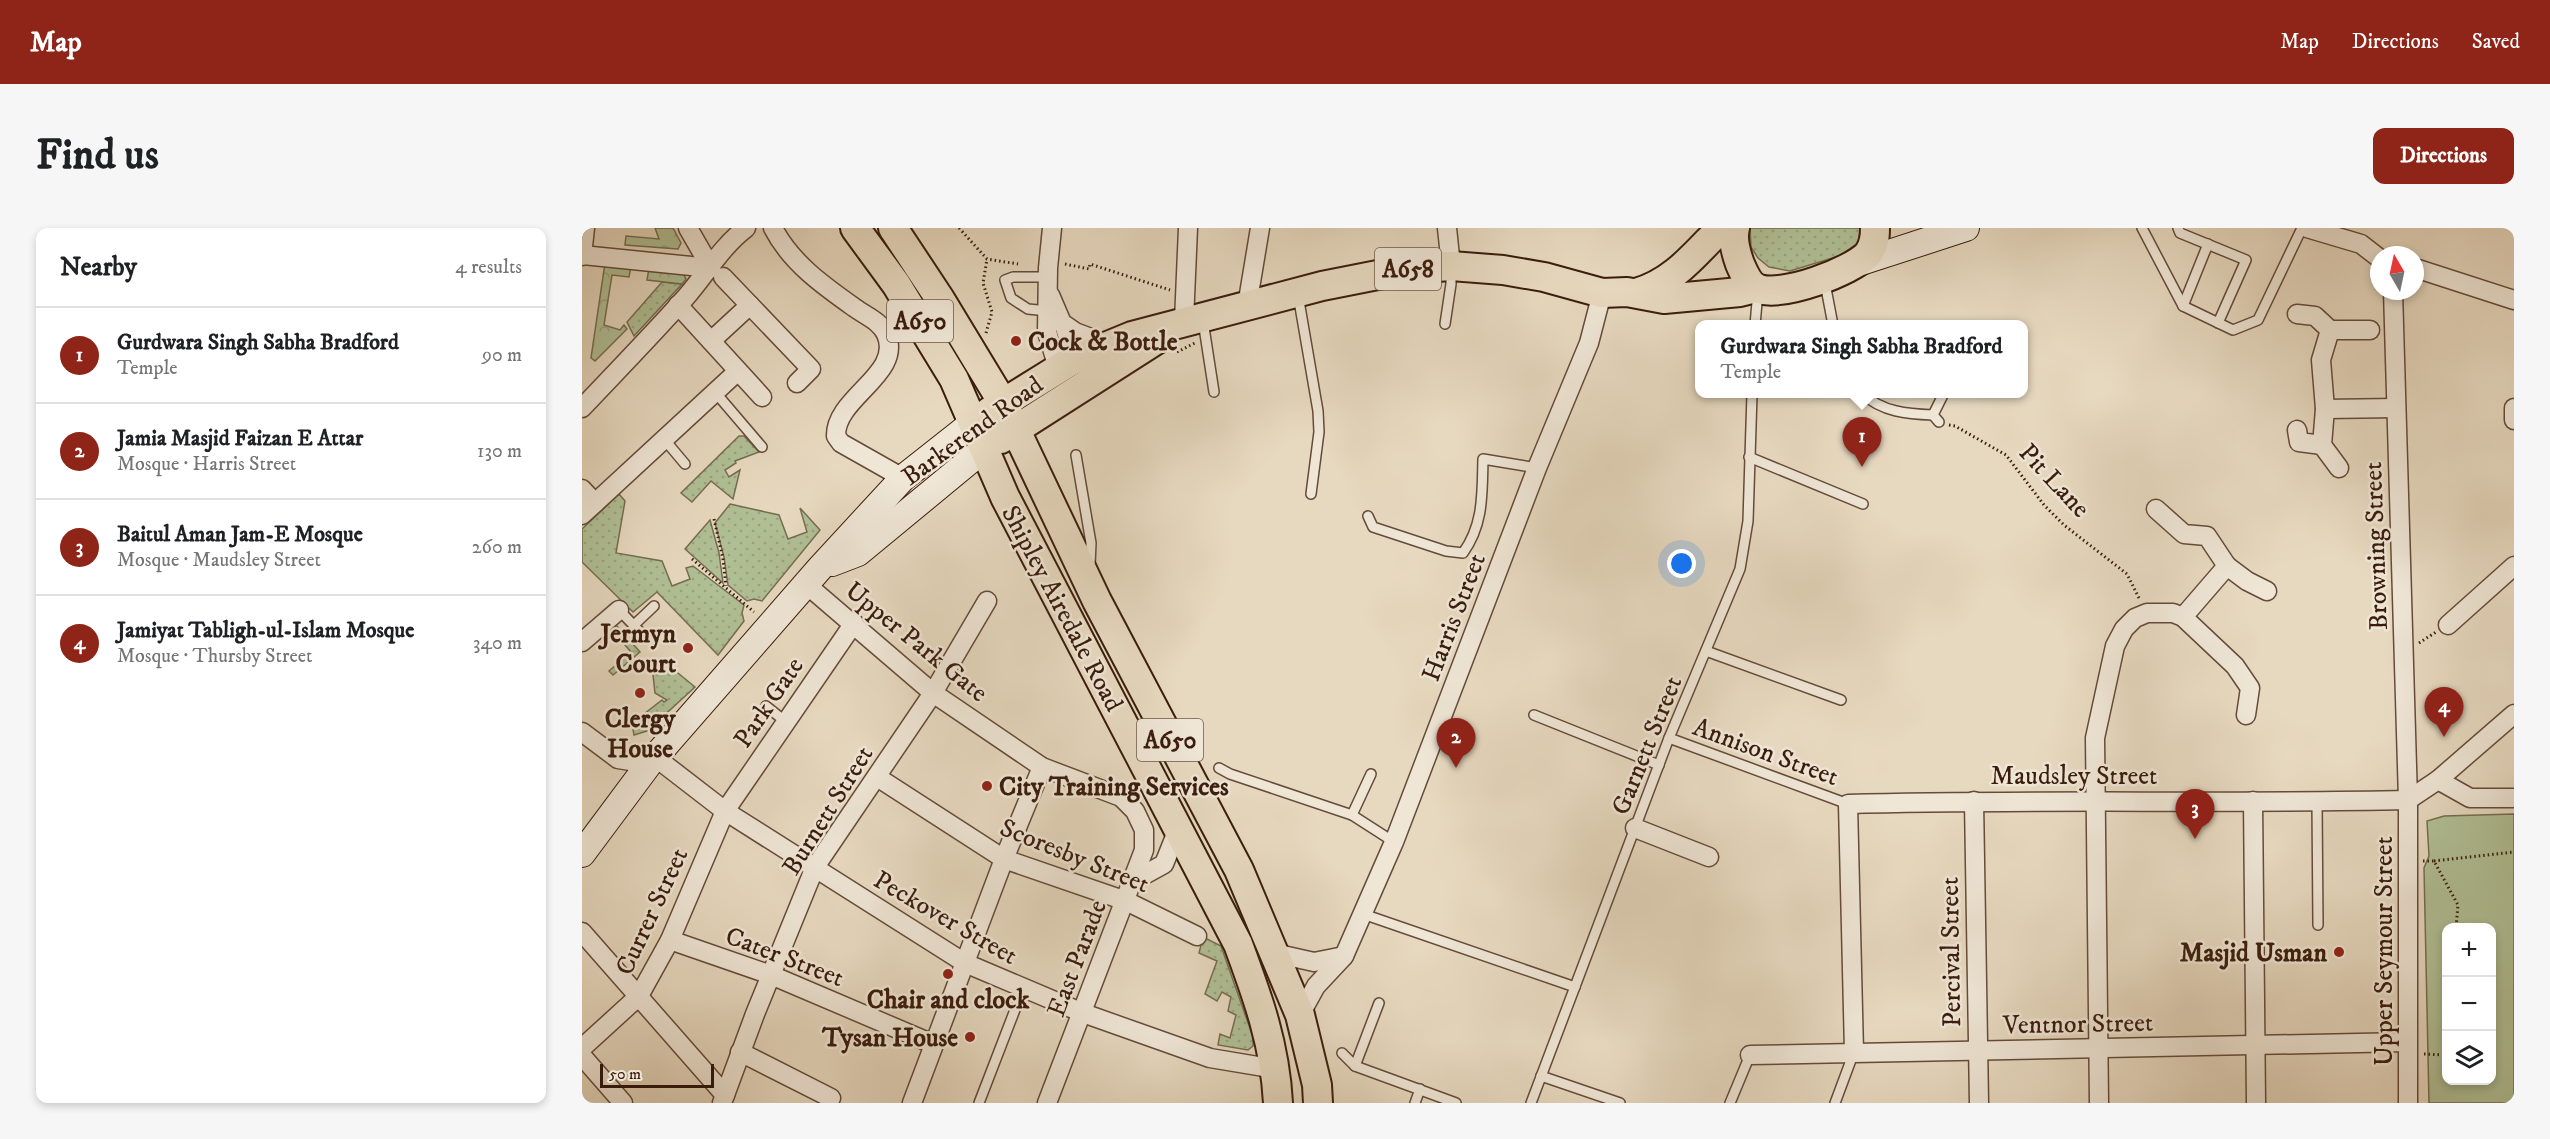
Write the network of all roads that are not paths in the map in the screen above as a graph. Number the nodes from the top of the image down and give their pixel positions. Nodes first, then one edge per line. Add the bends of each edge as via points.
1 (585, 228) edge
2 (688, 228) edge
3 (746, 228) edge
4 (774, 228) edge
5 (855, 228) edge
6 (894, 228) edge
7 (1052, 228) edge
8 (1188, 228) edge
9 (1260, 228) edge
10 (1447, 228) edge
11 (1721, 228) edge
12 (1735, 228) edge
13 (1875, 228) edge
14 (1966, 228) edge
15 (2142, 228) edge
16 (2178, 228) edge
17 (2307, 228) edge
18 (2365, 236) edge
19 (2208, 244) junction
20 (582, 255) edge
21 (1451, 266) junction
22 (1850, 266) junction
23 (2424, 271) edge
24 (717, 272) junction
25 (1824, 278) junction
26 (1048, 279) junction
27 (1757, 289) junction
28 (1298, 292) junction
29 (1602, 293) junction
30 (1634, 294) junction
31 (2393, 300) edge
32 (2514, 300) edge
33 (678, 305) junction
34 (750, 305) junction
35 (1246, 306) junction
36 (2182, 306) junction
37 (1048, 311) junction
38 (2297, 314) dead end
39 (1194, 318) junction
40 (1755, 320) edge
41 (1832, 320) edge
42 (2218, 323) junction
43 (1445, 324) dead end
44 (2330, 330) junction
45 (2370, 330) dead end
46 (711, 341) junction
47 (1109, 345) junction
48 (738, 371) junction
49 (1072, 373) junction
50 (797, 383) dead end
51 (715, 392) junction
52 (1214, 392) dead end
53 (762, 397) dead end
54 (1752, 398) edge
55 (1870, 398) edge
56 (1942, 398) edge
57 (1003, 403) junction
58 (582, 408) edge
59 (2396, 408) junction
60 (2514, 408) edge
61 (2325, 409) junction
62 (2514, 420) edge
63 (974, 422) junction
64 (2297, 430) dead end
65 (664, 439) junction
66 (1000, 440) junction
67 (2322, 445) junction
68 (762, 447) dead end
69 (1076, 454) dead end
70 (1749, 457) junction
71 (685, 465) dead end
72 (1537, 468) junction
73 (2339, 468) dead end
74 (903, 478) junction
75 (582, 489) edge
76 (1311, 494) dead end
77 (1863, 504) dead end
78 (589, 509) edge
79 (2156, 509) dead end
80 (1368, 516) dead end
81 (2227, 566) junction
82 (2514, 566) edge
83 (814, 576) junction
84 (1089, 583) junction
85 (2267, 591) dead end
86 (987, 601) dead end
87 (654, 606) dead end
88 (619, 610) joint
89 (2183, 617) junction
90 (854, 623) junction
91 (634, 625) junction
92 (2448, 625) road end
93 (643, 635) dead end
94 (588, 641) edge
95 (1706, 651) junction
96 (933, 693) junction
97 (1841, 700) dead end
98 (766, 706) dead end
99 (2514, 714) edge
100 (1534, 715) dead end
101 (2246, 715) dead end
102 (786, 722) junction
103 (582, 732) edge
104 (1669, 738) junction
105 (652, 760) junction
106 (1659, 765) junction
107 (1042, 767) junction
108 (1219, 768) dead end
109 (1371, 774) dead end
110 (877, 777) junction
111 (2438, 780) junction
112 (2514, 798) edge
113 (2408, 800) junction
114 (1974, 801) junction
115 (2096, 801) junction
116 (2253, 801) junction
117 (2317, 802) junction
118 (1848, 804) junction
119 (725, 811) junction
120 (1352, 816) junction
121 (1635, 828) junction
122 (1178, 829) junction
123 (1144, 830) joint
124 (1394, 842) junction
125 (582, 854) edge
126 (1709, 857) dead end
127 (1004, 859) junction
128 (815, 867) junction
129 (1133, 881) junction
130 (1126, 901) junction
131 (1364, 914) junction
132 (2318, 925) dead end
133 (582, 932) edge
134 (1197, 936) dead end
135 (670, 940) junction
136 (1274, 953) junction
137 (1344, 956) junction
138 (965, 963) junction
139 (771, 975) junction
140 (1575, 987) junction
141 (1023, 989) junction
142 (639, 996) junction
143 (1379, 1003) dead end
144 (1083, 1013) junction
145 (1300, 1015) junction
146 (2255, 1045) junction
147 (2407, 1047) junction
148 (582, 1048) edge
149 (932, 1048) junction
150 (2098, 1048) junction
151 (1977, 1050) junction
152 (741, 1052) junction
153 (1854, 1052) junction
154 (1342, 1053) dead end
155 (1750, 1055) joint
156 (582, 1056) edge
157 (1355, 1066) junction
158 (1276, 1069) junction
159 (1541, 1076) junction
160 (1420, 1089) junction
161 (1320, 1097) edge
162 (831, 1098) dead end
163 (723, 1099) edge
164 (623, 1103) edge
165 (912, 1103) edge
166 (979, 1103) edge
167 (1047, 1103) edge
168 (1278, 1103) edge
169 (1415, 1103) edge
170 (1456, 1103) edge
171 (1531, 1103) edge
172 (1620, 1103) edge
173 (1730, 1103) edge
174 (1835, 1103) edge
175 (1979, 1103) edge
176 (2099, 1103) edge
177 (2256, 1103) edge
178 (2408, 1103) edge

1 - 20 street
2 - 24 street
3 - 24 street via 732,238
4 - 74 street via 790,254 817,280 884,331 889,345 887,361 844,412 836,436 841,443
5 - 63 main road, Shipley Airedale Road / A650 via 926,330
6 - 57 main road, Shipley Airedale Road / A650
7 - 26 street
8 - 39 street
9 - 35 street
10 - 21 street
11 - 30 main road, Barkerend Road / A658 via 1672,278
12 - 27 main road via 1736,253 1743,272
13 - 22 main road, Barkerend Road via 1875,241 1867,254
14 - 22 street
15 - 36 lane
16 - 19 lane
17 - 18 street
17 - 42 lane via 2258,320 2233,330
19 - 36 lane
19 - 42 lane via 2246,260
20 - 24 street
21 - 28 main road, Barkerend Road / A658 via 1366,276
21 - 29 main road, Barkerend Road / A658 via 1544,277
21 - 43 lane
22 - 25 main road, Barkerend Road
23 - 32 street
24 - 33 street
24 - 34 street
25 - 27 main road, Barkerend Road via 1776,290
25 - 41 lane
26 - 37 street
26 - 37 lane via 1005,280 1011,298 1028,309
26 - 47 street via 1062,323
26 - 49 lane
27 - 30 main road, Barkerend Road / A658 via 1664,299
27 - 40 lane
28 - 35 main road, Barkerend Road / A658
28 - 76 lane via 1318,421
29 - 30 main road, Barkerend Road / A658
29 - 72 street, Harris Street via 1589,343
31 - 59 street, Browning Street
33 - 46 street
33 - 58 street
34 - 46 street
34 - 50 street via 811,369
35 - 39 main road, Barkerend Road / A658
36 - 42 lane
37 - 49 street via 1047,332
38 - 44 street via 2315,316
39 - 47 main road, Barkerend Road / A658
39 - 49 main road, Barkerend Road / A658 via 1125,361
39 - 52 lane
44 - 45 street
44 - 61 street via 2321,360
46 - 48 street
47 - 49 main road, Barkerend Road / A658
48 - 51 street
48 - 53 street
49 - 57 main road, Barkerend Road / A658
49 - 66 main road, Barkerend Road / A658
51 - 65 street
51 - 68 lane
54 - 70 lane, Garnett Street
55 - 56 lane via 1886,409 1936,419
57 - 63 main road, Barkerend Road / A658
57 - 66 main road, Shipley Airedale Road / A650
59 - 61 street
59 - 113 street, Browning Street
60 - 62 street
61 - 67 street
63 - 66 main road, Shipley Airedale Road / A650
63 - 74 street, Barkerend Road
64 - 67 street via 2299,442
65 - 71 lane
65 - 78 street
66 - 83 street, Barkerend Road via 858,553
66 - 84 main road, Shipley Airedale Road / A650
66 - 122 main road, Shipley Airedale Road / A650 via 1005,497
67 - 73 street
69 - 84 lane via 1091,543
70 - 77 lane
70 - 95 lane, Garnett Street via 1748,521 1740,568
72 - 80 lane via 1483,459 1482,510 1473,538 1463,553 1373,527
72 - 124 street, Harris Street
74 - 83 street, Barkerend Road
75 - 78 street
79 - 81 street via 2184,534 2206,536
81 - 85 street
81 - 89 street
82 - 92 street
83 - 90 street, Upper Park Gate
83 - 105 street, Barkerend Road
84 - 136 main road, Shipley Airedale Road / A650 via 1239,870
86 - 96 street, Burnett Street
87 - 91 lane
88 - 91 lane
88 - 94 street
89 - 101 street via 2235,666 2250,688
89 - 115 street via 2147,613 2135,618 2115,646 2095,738
90 - 96 street, Upper Park Gate
90 - 102 street, Park Gate
91 - 93 lane
95 - 97 lane
95 - 104 lane, Garnett Street
96 - 107 street, Upper Park Gate
96 - 110 street, Burnett Street
98 - 102 lane
99 - 111 street
100 - 106 lane
102 - 119 street, Park Gate
103 - 105 street via 616,758
104 - 106 lane, Garnett Street
104 - 118 lane, Annison Street
105 - 119 street, Peckover Street
105 - 125 street, Barkerend Road
106 - 121 lane, Garnett Street
107 - 123 street, Upper Park Gate via 1121,797 1136,811
107 - 127 street
108 - 120 lane
109 - 120 lane
110 - 127 street, Scoresby Street
110 - 128 street, Burnett Street
111 - 112 street via 2470,798
111 - 113 street
113 - 117 street, Maudsley Street
113 - 147 street, Upper Seymour Street
114 - 115 street, Maudsley Street
114 - 118 street, Maudsley Street
114 - 151 street, Percival Street
115 - 116 street, Maudsley Street
115 - 150 street
116 - 117 street, Maudsley Street
116 - 146 street
117 - 132 lane
118 - 153 street
119 - 128 street, Peckover Street
119 - 135 street, Currer Street via 708,841
120 - 124 lane
121 - 126 street
121 - 140 lane, Garnett Street
122 - 129 street via 1164,864
122 - 158 main road, Shipley Airedale Road / A650 via 1238,944 1265,1019
123 - 129 street, East Parade via 1144,850
124 - 131 street, Harris Street
127 - 130 street, Scoresby Street
127 - 138 street
128 - 138 street, Peckover Street
128 - 139 street, Burnett Street
129 - 130 street, East Parade
130 - 134 street, Scoresby Street
130 - 144 street, East Parade
131 - 137 street, Harris Street
131 - 140 lane
133 - 142 street
135 - 139 street, Cater Street
135 - 142 street, Currer Street
136 - 137 street via 1314,962
136 - 145 main road, Shipley Airedale Road / A650
137 - 145 street, Harris Street via 1316,986
138 - 141 street, Peckover Street
138 - 149 street
139 - 149 street, Cater Street
139 - 152 street, Burnett Street
140 - 159 lane, Garnett Street
141 - 144 street, Peckover Street
141 - 166 lane
142 - 148 street, Currer Street
142 - 163 street
143 - 157 lane
144 - 158 street, Peckover Street via 1210,1058
144 - 167 street, East Parade
145 - 161 main road, Shipley Airedale Road / A650
146 - 147 street, Ventnor Street
146 - 150 street, Ventnor Street
146 - 177 street
147 - 178 street, Upper Seymour Street
149 - 165 street
150 - 151 street, Ventnor Street
150 - 176 street
151 - 153 street, Ventnor Street
151 - 175 street, Percival Street
152 - 162 street
152 - 163 street, Burnett Street
153 - 155 street, Ventnor Street
153 - 174 lane
154 - 157 lane
155 - 173 lane
156 - 164 street
157 - 160 lane
158 - 168 main road, Shipley Airedale Road / A650
159 - 171 lane, Garnett Street
159 - 172 lane
160 - 169 lane
160 - 170 lane

